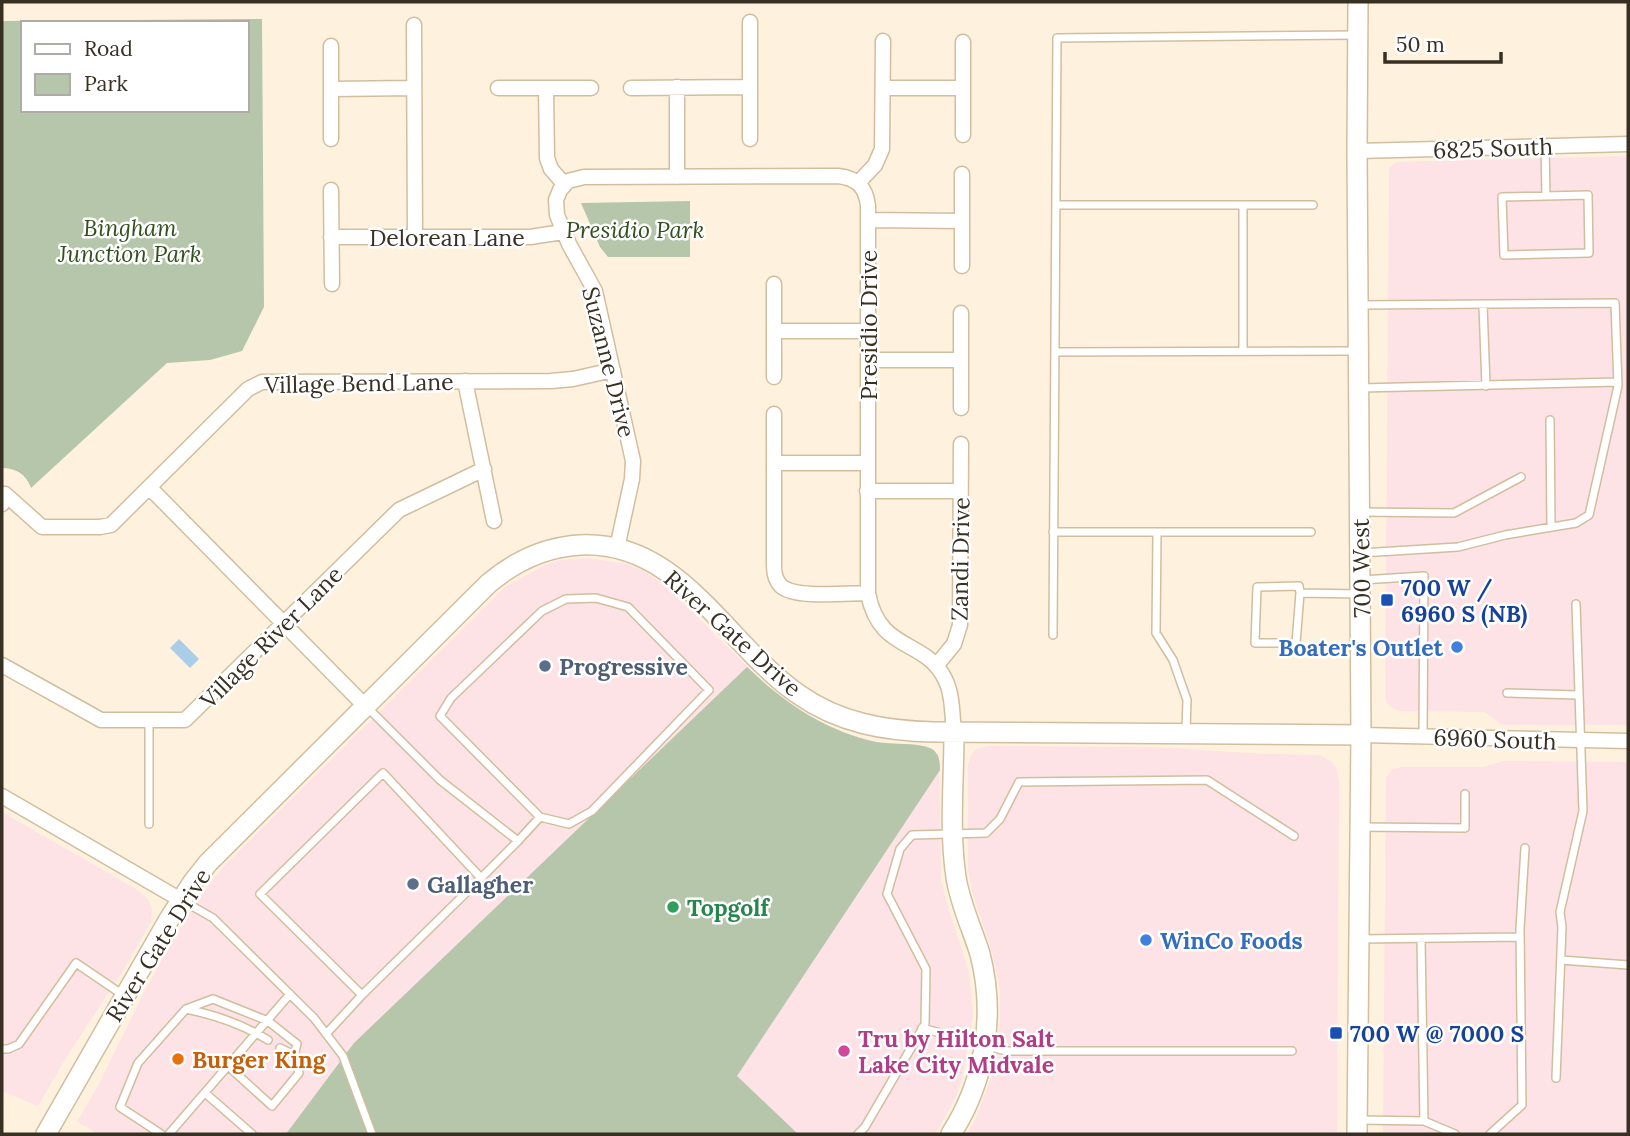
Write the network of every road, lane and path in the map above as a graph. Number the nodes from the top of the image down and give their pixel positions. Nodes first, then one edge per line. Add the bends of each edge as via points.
1 (1358, 2) edge
2 (750, 22) dead end
3 (414, 25) dead end
4 (1358, 34) junction
5 (883, 41) dead end
6 (963, 42) dead end
7 (331, 46) dead end
8 (677, 87) junction
9 (750, 87) junction
10 (414, 88) junction
11 (498, 88) dead end
12 (546, 88) junction
13 (591, 88) dead end
14 (631, 88) dead end
15 (883, 88) junction
16 (963, 88) junction
17 (331, 89) junction
18 (963, 135) dead end
19 (331, 139) dead end
20 (750, 139) dead end
21 (1628, 144) edge
22 (1545, 146) junction
23 (1357, 151) junction
24 (962, 174) dead end
25 (677, 177) junction
26 (859, 183) junction
27 (564, 184) junction
28 (331, 190) dead end
29 (1546, 196) junction
30 (1056, 205) junction
31 (1243, 205) junction
32 (1313, 205) dead end
33 (868, 220) junction
34 (962, 221) junction
35 (563, 232) junction
36 (331, 237) junction
37 (415, 237) junction
38 (962, 266) dead end
39 (332, 284) dead end
40 (774, 284) dead end
41 (1359, 305) junction
42 (1483, 305) junction
43 (961, 313) dead end
44 (774, 331) junction
45 (868, 331) junction
46 (1359, 351) junction
47 (1055, 352) junction
48 (1243, 352) junction
49 (868, 360) junction
50 (961, 360) junction
51 (613, 370) junction
52 (774, 377) dead end
53 (466, 381) junction
54 (1618, 382) junction
55 (1486, 386) junction
56 (1359, 388) junction
57 (961, 408) dead end
58 (774, 414) dead end
59 (1550, 420) dead end
60 (961, 444) dead end
61 (774, 463) junction
62 (867, 463) junction
63 (484, 469) junction
64 (1521, 477) dead end
65 (150, 488) junction
66 (867, 491) junction
67 (960, 491) junction
68 (3, 499) edge
69 (1360, 512) junction
70 (494, 521) dead end
71 (1551, 527) junction
72 (1053, 532) junction
73 (1157, 532) junction
74 (1311, 532) dead end
75 (617, 548) junction
76 (1360, 553) junction
77 (1361, 587) junction
78 (868, 593) junction
79 (1300, 593) junction
80 (1576, 604) dead end
81 (285, 624) junction
82 (1053, 635) dead end
83 (2, 665) edge
84 (936, 666) junction
85 (1507, 693) dead end
86 (1578, 695) junction
87 (365, 706) junction
88 (149, 721) junction
89 (954, 733) junction
90 (1186, 734) junction
91 (1362, 736) junction
92 (1423, 737) junction
93 (1579, 741) junction
94 (1628, 741) edge
95 (1465, 794) dead end
96 (2, 796) edge
97 (540, 817) junction
98 (149, 824) dead end
99 (1360, 827) junction
100 (954, 833) junction
101 (1294, 836) dead end
102 (517, 841) junction
103 (1525, 848) dead end
104 (481, 878) junction
105 (181, 900) junction
106 (1520, 937) junction
107 (1359, 939) junction
108 (1421, 939) junction
109 (1561, 960) junction
110 (1628, 965) edge
111 (290, 994) junction
112 (362, 995) junction
113 (125, 996) junction
114 (186, 1009) junction
115 (268, 1021) junction
116 (922, 1028) junction
117 (257, 1033) junction
118 (326, 1034) junction
119 (268, 1040) dead end
120 (985, 1046) junction
121 (280, 1048) dead end
122 (2, 1049) edge
123 (1292, 1051) dead end
124 (294, 1055) junction
125 (228, 1066) junction
126 (1556, 1078) dead end
127 (205, 1093) junction
128 (1424, 1121) junction
129 (1357, 1127) edge
130 (46, 1134) edge
131 (161, 1134) edge
132 (169, 1134) edge
133 (252, 1134) edge
134 (372, 1134) edge
135 (858, 1134) edge
136 (951, 1134) edge
137 (1455, 1134) edge
138 (1490, 1134) edge

1 - 4 street, 700 West
2 - 9 street
3 - 10 street
4 - 23 street, 700 West
4 - 30 lane via 1057,38
5 - 15 street
6 - 16 street
7 - 17 street
8 - 9 street
8 - 14 street
8 - 25 street
9 - 20 street
10 - 17 street
10 - 37 street
11 - 12 street
12 - 13 street
12 - 27 street via 547,158
15 - 16 street
15 - 26 street via 880,155
16 - 18 street
17 - 19 street
21 - 22 street, 6825 South
22 - 23 street, 6825 South
22 - 29 lane
23 - 41 street, 700 West
24 - 34 street
25 - 26 street via 844,177
25 - 27 street via 584,177
26 - 33 street, Presidio Drive via 867,195
27 - 35 street, Suzanne Drive via 556,207
28 - 36 street
29 - 29 lane via 1503,197 1504,255 1589,253 1588,195
30 - 31 lane
30 - 47 lane
31 - 32 lane
31 - 48 lane
33 - 34 street
33 - 45 street, Presidio Drive
34 - 38 street
35 - 37 street, Delorean Lane via 530,237
35 - 51 street, Suzanne Drive via 595,291
36 - 37 street, Delorean Lane
36 - 39 street
40 - 44 street
41 - 42 lane
41 - 46 street, 700 West
42 - 54 lane via 1615,303
42 - 55 lane
43 - 50 street
44 - 45 street
44 - 52 street
45 - 49 street, Presidio Drive
46 - 48 lane
46 - 56 street, 700 West
47 - 48 lane
47 - 72 lane
49 - 50 street
49 - 62 street, Presidio Drive
50 - 57 street
51 - 53 street, Village Bend Lane via 562,380
51 - 75 street, Suzanne Drive via 633,467
53 - 63 street
53 - 65 street, Village Bend Lane via 262,382 248,390
54 - 55 lane
54 - 71 lane via 1589,515 1576,523
55 - 56 lane
56 - 69 street, 700 West
58 - 61 street
59 - 71 lane
60 - 67 street, Zandi Drive
61 - 62 street
61 - 78 street via 778,582 798,593
62 - 66 street, Presidio Drive
63 - 70 street
63 - 81 street, Village River Lane via 399,510
64 - 69 lane via 1454,513
65 - 68 street, Village Bend Lane via 118,520 100,527 42,527
65 - 81 street
66 - 67 street
66 - 78 street, Presidio Drive
67 - 84 street, Zandi Drive via 960,625 954,644
69 - 76 street, 700 West
71 - 76 lane via 1458,547
72 - 73 lane
72 - 82 lane
73 - 74 lane
73 - 90 lane via 1156,633 1173,660 1187,700
75 - 87 street, River Gate Drive via 558,548 514,565 488,584
75 - 89 street, River Gate Drive via 673,575 786,685 813,704 876,728
76 - 77 street, 700 West
77 - 79 lane
77 - 91 street, 700 West
77 - 92 lane via 1424,576
78 - 84 street, Presidio Drive via 884,630
79 - 79 lane via 1299,586 1257,587 1255,643 1296,643
80 - 86 lane
81 - 87 street
81 - 88 street, Village River Lane via 190,717
83 - 88 street, Village River Lane via 97,719
84 - 89 street via 949,688
85 - 86 lane
86 - 93 lane
87 - 102 lane via 440,780
87 - 105 street, River Gate Drive via 200,872
88 - 98 lane
89 - 90 street, River Gate Drive
89 - 100 street
90 - 91 street, River Gate Drive
91 - 92 street, 6960 South
91 - 99 street, 700 West
92 - 93 street, 6960 South
93 - 94 street, 6960 South
93 - 109 lane via 1583,811 1560,912
95 - 99 lane via 1465,828
96 - 105 street
97 - 97 lane via 440,716 451,698 542,611 566,599 596,598 628,607 709,690 592,811 569,824
97 - 102 lane
99 - 107 street, 700 West
100 - 101 lane via 986,833 1000,819 1019,782 1207,780
100 - 116 lane via 912,835 900,849 887,894 926,969
100 - 120 street via 956,879 986,985
102 - 104 lane
103 - 106 lane
104 - 112 lane
104 - 112 lane via 383,774 260,894
105 - 111 lane via 213,918
105 - 113 street, River Gate Drive
106 - 108 lane
106 - 138 lane via 1522,1105
107 - 108 lane
107 - 129 street, 700 West
108 - 128 lane
109 - 110 lane
109 - 126 lane
111 - 115 lane
111 - 118 lane
112 - 118 lane
113 - 122 lane via 76,963 19,1044
113 - 130 street, River Gate Drive
114 - 115 lane via 213,999
114 - 117 lane
114 - 131 lane via 138,1063 120,1107
115 - 117 lane
115 - 124 lane via 297,1044
116 - 120 lane
116 - 135 lane
117 - 119 lane
117 - 125 lane
118 - 134 lane via 343,1056
120 - 123 lane via 1006,1051
120 - 136 street via 973,1092
121 - 124 lane
124 - 125 lane via 299,1073 272,1107
125 - 127 lane
127 - 132 lane
127 - 133 lane
128 - 129 lane
128 - 137 lane

